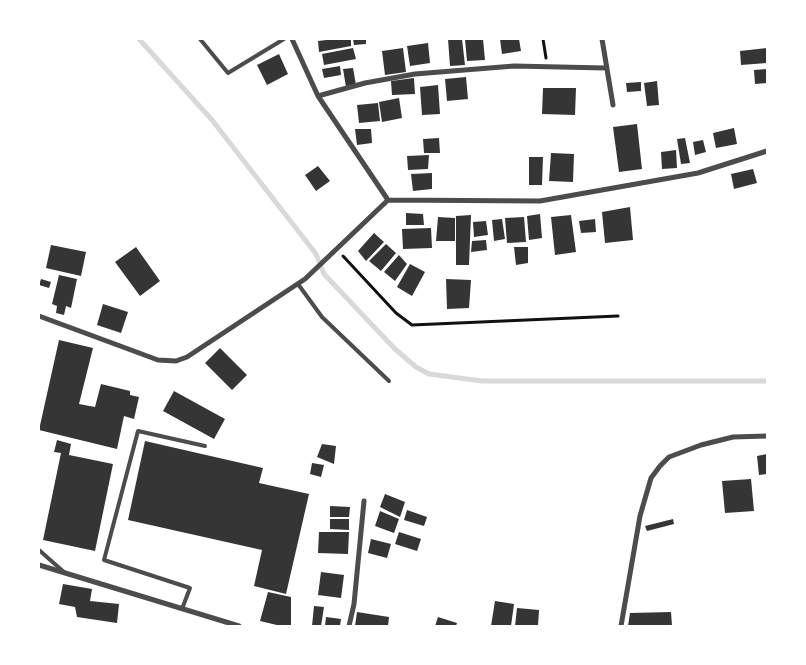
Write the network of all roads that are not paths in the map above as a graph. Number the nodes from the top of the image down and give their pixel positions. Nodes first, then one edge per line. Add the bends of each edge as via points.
1 (200, 39) edge
2 (284, 39) edge
3 (292, 39) edge
4 (602, 39) edge
5 (605, 68) junction
6 (318, 96) junction
7 (612, 106) dead end
8 (767, 151) edge
9 (388, 200) junction
10 (298, 284) junction
11 (39, 316) edge
12 (389, 381) dead end
13 (767, 436) edge
14 (205, 446) dead end
15 (364, 501) dead end
16 (39, 550) edge
17 (39, 565) edge
18 (67, 574) junction
19 (182, 609) junction
20 (239, 626) edge
21 (349, 626) edge
22 (622, 626) edge

1 - 2 lane via 228,73
3 - 6 street
4 - 5 street
5 - 6 street via 547,66 415,74
5 - 7 street
6 - 9 street
8 - 9 street via 698,173 540,202
9 - 10 street
10 - 11 street via 176,361 158,360
10 - 12 lane via 322,317
13 - 22 street via 733,437 701,445 669,457 660,466 651,478 642,508
14 - 19 lane via 138,431 104,560 190,588
15 - 21 street
16 - 18 lane
17 - 18 street
18 - 19 street
19 - 20 street

